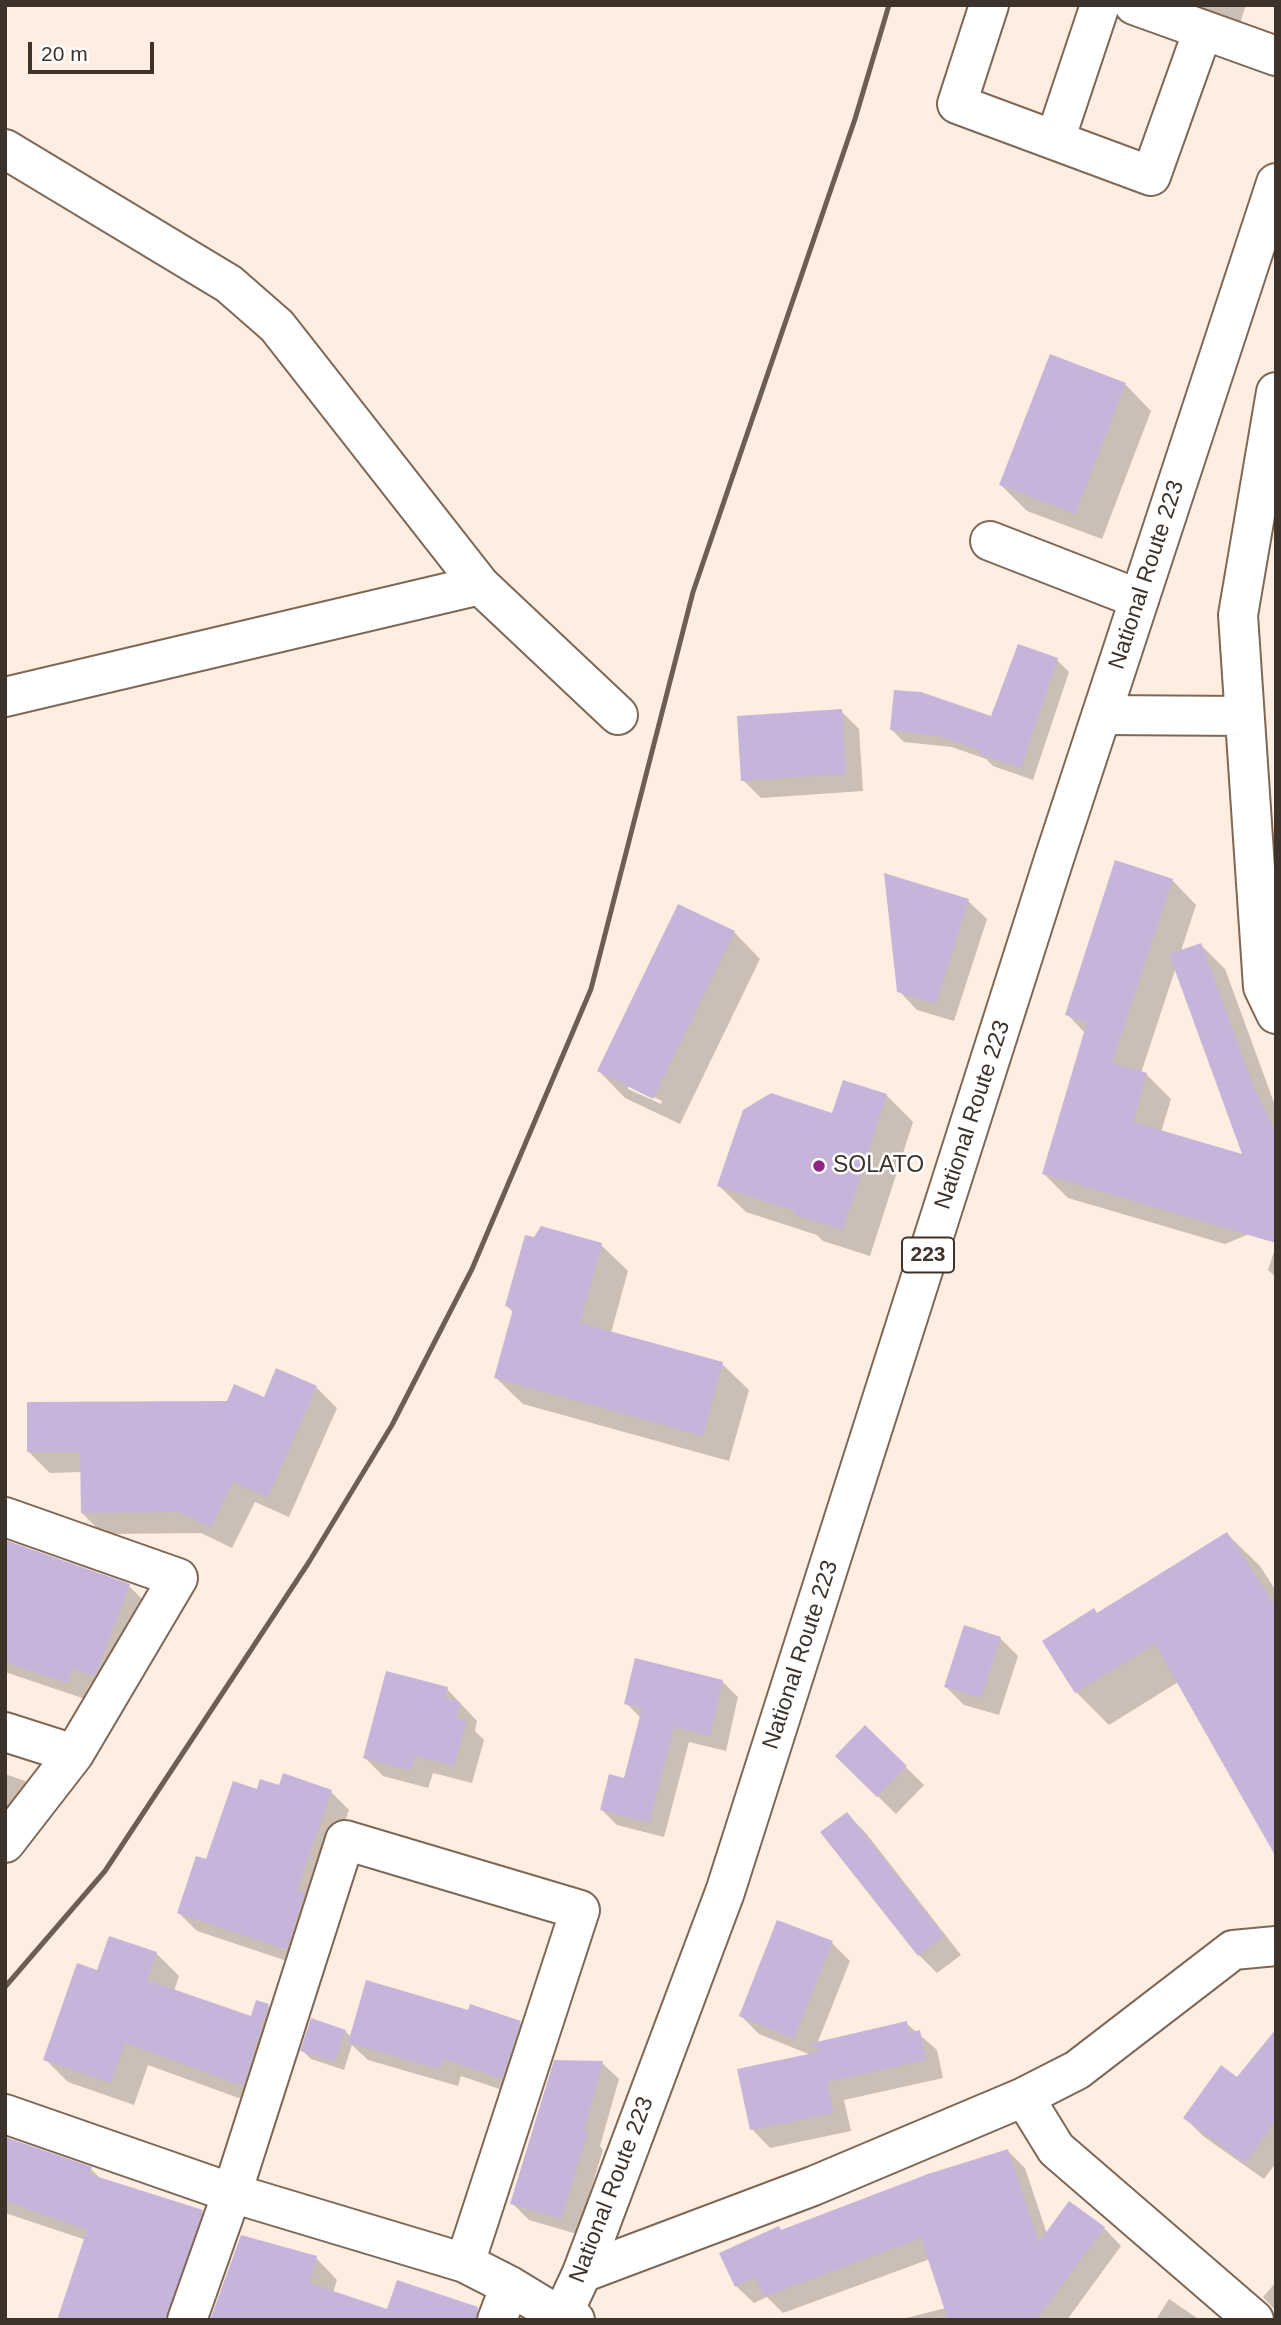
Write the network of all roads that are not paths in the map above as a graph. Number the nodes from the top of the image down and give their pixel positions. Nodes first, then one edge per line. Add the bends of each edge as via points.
1 (989, 5) edge
2 (1100, 5) edge
3 (1134, 5) edge
4 (1203, 30) junction
5 (1276, 56) edge
6 (1055, 140) junction
7 (5, 149) edge
8 (1276, 183) edge
9 (1276, 392) edge
10 (990, 541) dead end
11 (480, 585) junction
12 (1139, 599) junction
13 (5, 697) edge
14 (618, 715) dead end
15 (1102, 715) junction
16 (1244, 716) junction
17 (1276, 1014) edge
18 (5, 1517) edge
19 (5, 1732) edge
20 (74, 1754) junction
21 (5, 1843) edge
22 (1276, 1946) edge
23 (1024, 2097) junction
24 (5, 2114) edge
25 (232, 2193) junction
26 (465, 2263) junction
27 (582, 2273) junction
28 (504, 2303) edge
29 (565, 2319) edge
30 (187, 2320) edge
31 (1254, 2320) edge

1 - 6 main road via 957,104
2 - 6 main road
3 - 4 main road
4 - 5 main road
4 - 6 main road via 1151,176
7 - 11 main road via 229,284 260,309
8 - 12 main road, National Route 223 / 223
9 - 16 main road via 1238,615
10 - 12 main road
11 - 13 main road
11 - 14 main road
12 - 15 main road, National Route 223 / 223
15 - 16 main road
15 - 27 main road, National Route 223 / 223 via 725,1892
16 - 17 main road via 1263,987
18 - 20 main road via 178,1578
19 - 20 main road
20 - 21 main road
22 - 23 main road via 1233,1950 1077,2070
23 - 27 main road via 813,2186
23 - 31 main road via 1056,2149
24 - 25 main road
25 - 26 main road
25 - 26 main road via 345,1840 580,1910
25 - 30 main road
26 - 28 main road
27 - 29 main road, National Route 223 / 223
28 - 29 main road

